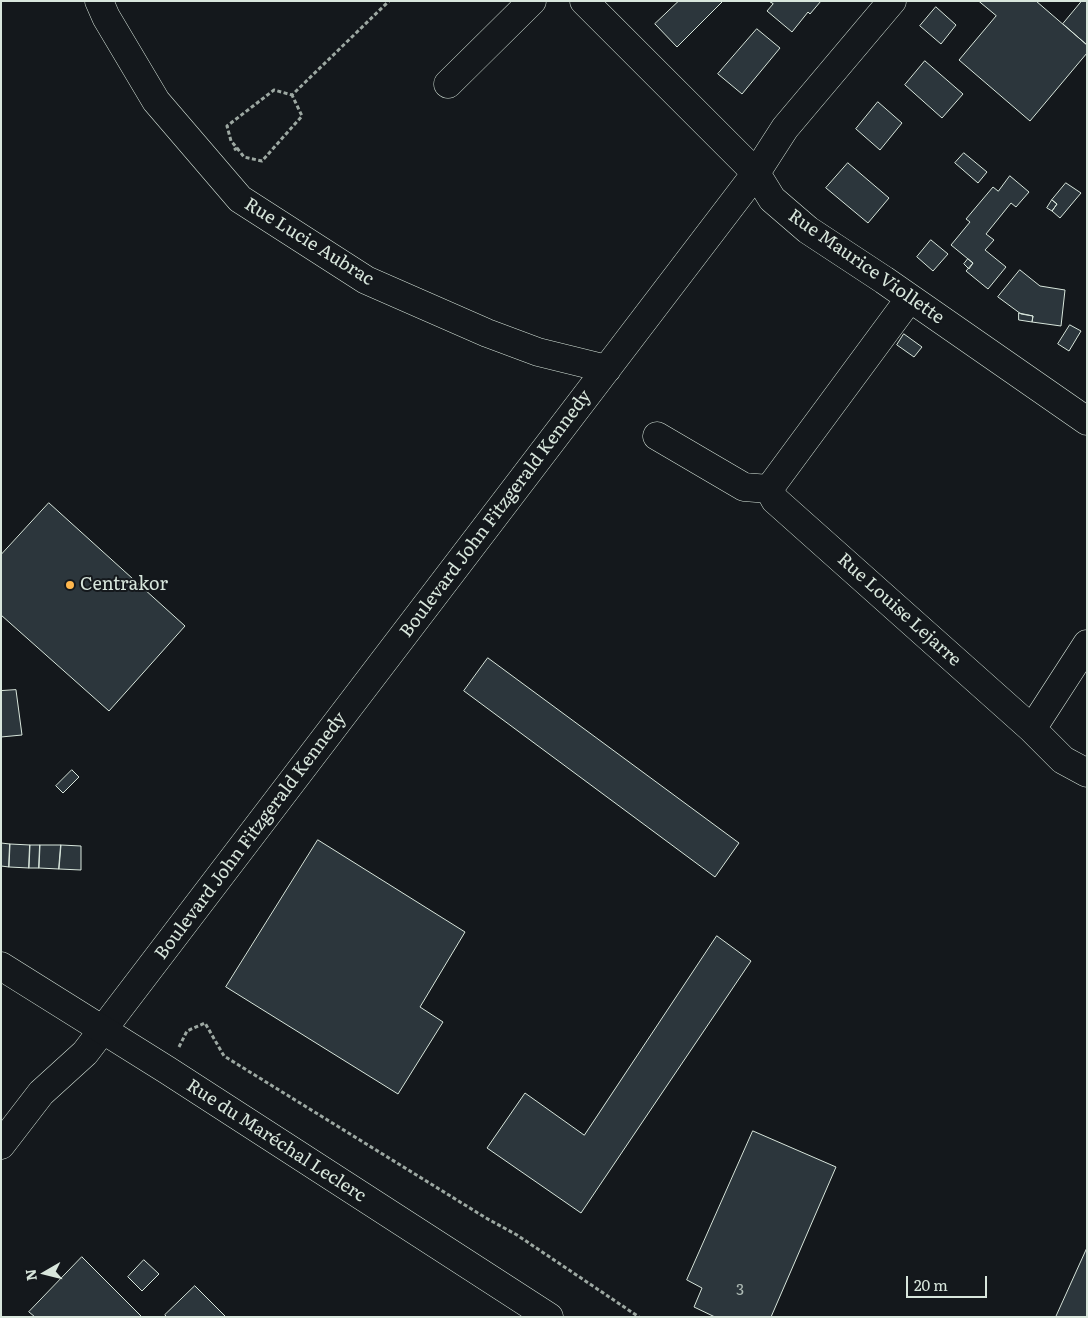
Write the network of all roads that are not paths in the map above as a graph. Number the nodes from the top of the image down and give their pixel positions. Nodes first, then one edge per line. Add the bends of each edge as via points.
1 (99, 1) edge
2 (532, 1) edge
3 (584, 1) edge
4 (892, 1) edge
5 (448, 84) dead end
6 (756, 173) junction
7 (910, 298) junction
8 (607, 369) junction
9 (1087, 421) edge
10 (657, 436) dead end
11 (769, 489) junction
12 (1087, 644) edge
13 (1032, 729) junction
14 (1087, 773) edge
15 (1, 966) edge
16 (103, 1030) junction
17 (1, 1145) edge
18 (549, 1317) edge

1 - 8 street, Rue Lucie Aubrac via 156,102 240,200 366,280 538,352
2 - 5 street
3 - 6 street, Rue Maurice Viollette
4 - 6 street, Boulevard John Fitzgerald Kennedy via 785,128
6 - 7 street, Rue Maurice Viollette via 772,199 808,230
6 - 8 street, Boulevard John Fitzgerald Kennedy
7 - 9 street, Rue Maurice Viollette
7 - 11 street
8 - 16 street, Boulevard John Fitzgerald Kennedy
10 - 11 street via 744,487
11 - 13 street, Rue Louise Lejarre via 775,500
12 - 13 street
13 - 14 street, Rue Louise Lejarre via 1062,760
15 - 16 street, Rue du Maréchal Leclerc
16 - 17 street, Boulevard John Fitzgerald Kennedy via 85,1053 41,1093
16 - 18 street, Rue du Maréchal Leclerc

